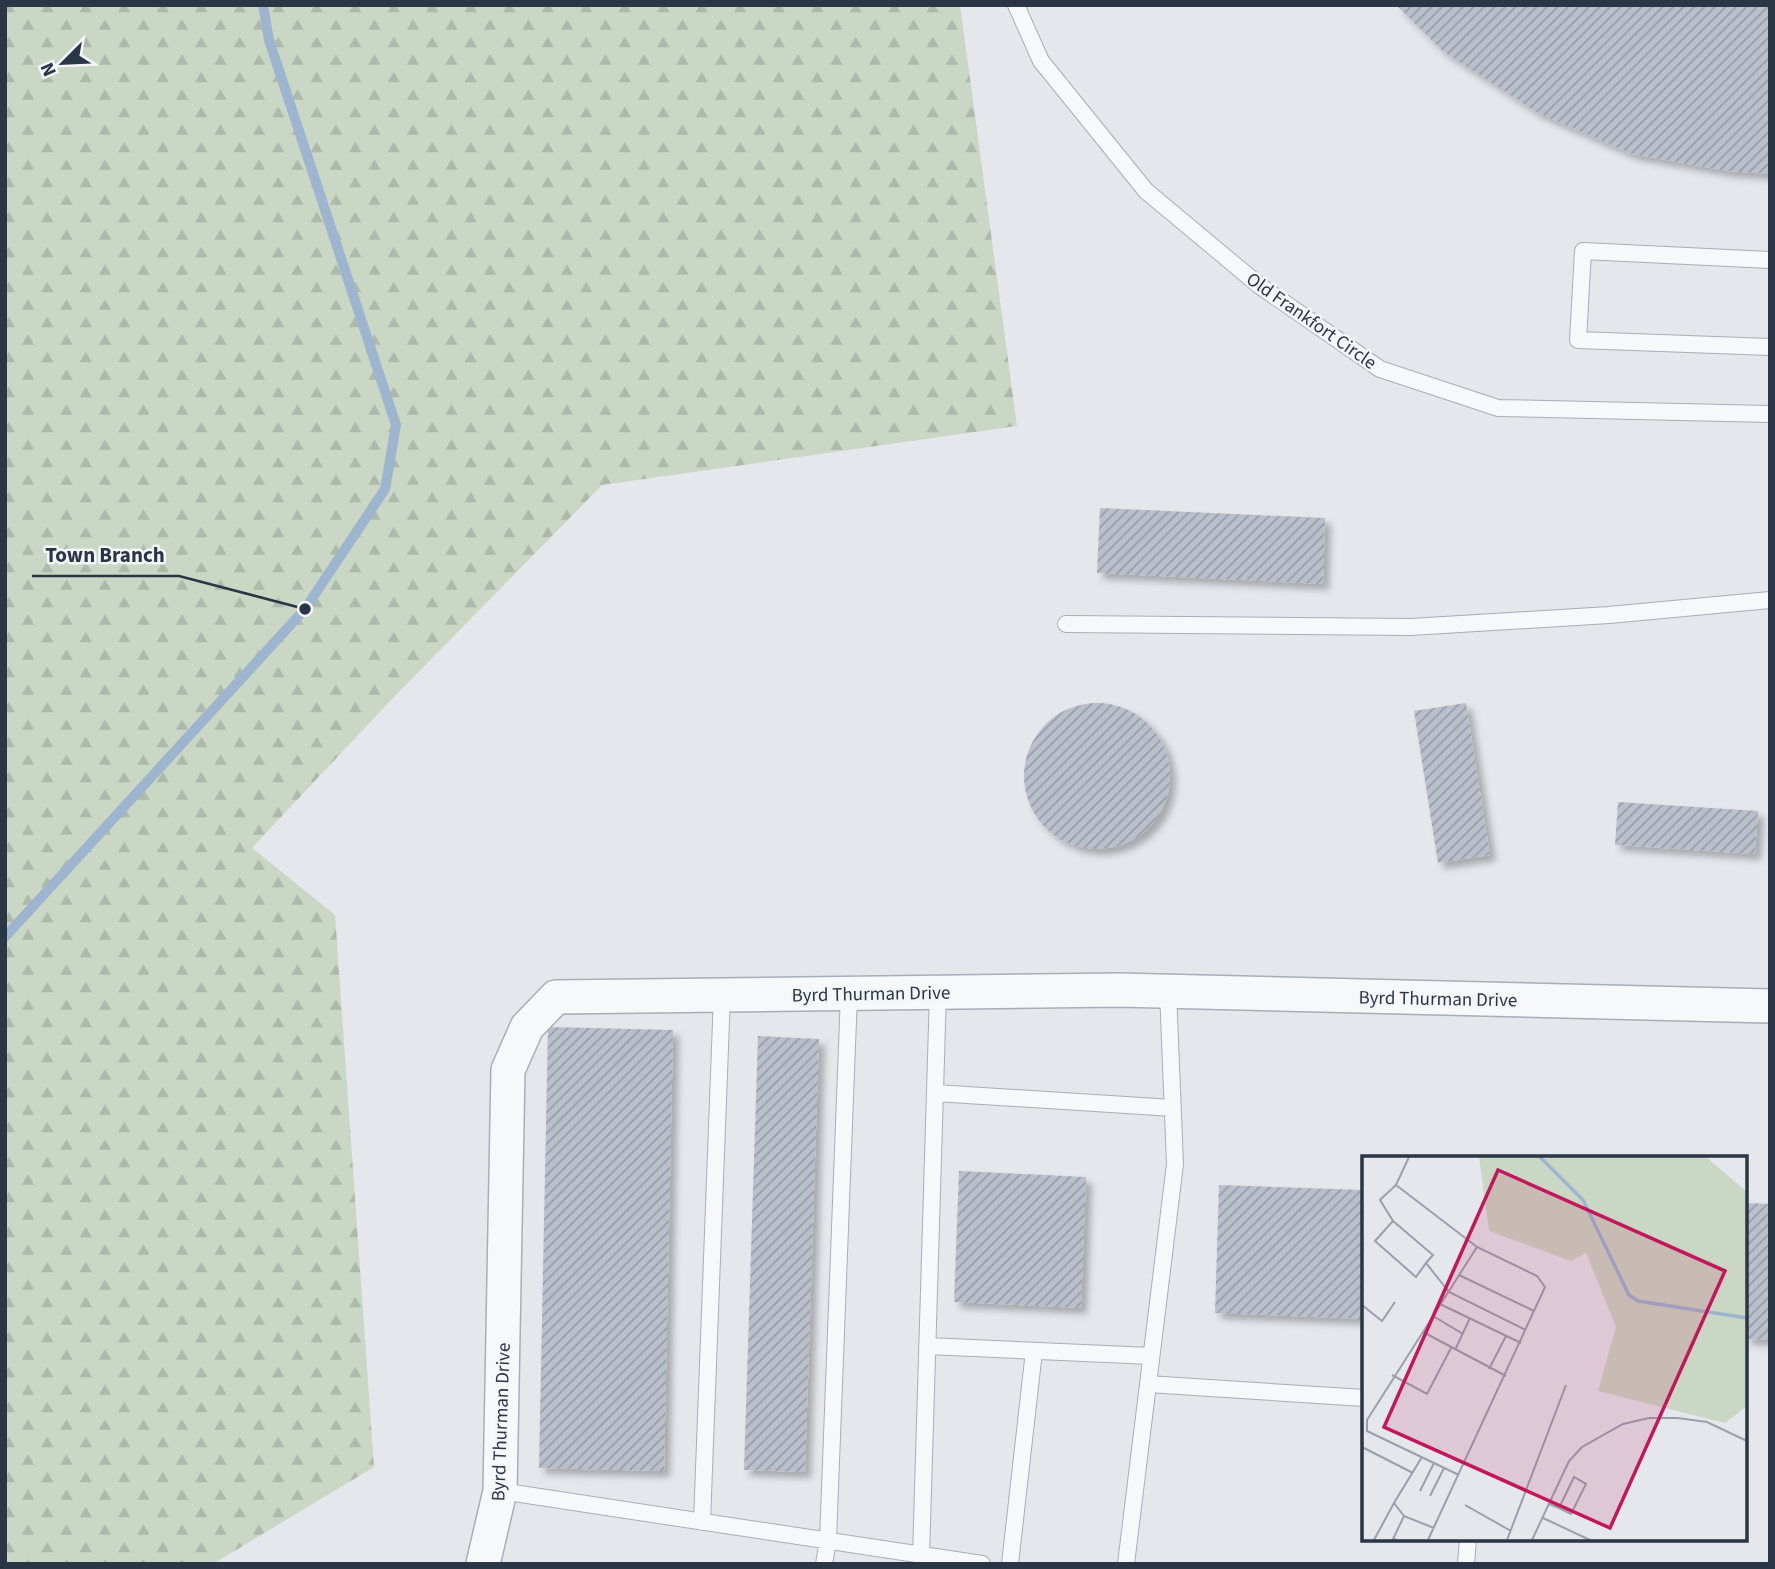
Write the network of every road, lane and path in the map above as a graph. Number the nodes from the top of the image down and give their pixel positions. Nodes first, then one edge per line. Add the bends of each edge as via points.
1 (1016, 5) edge
2 (1770, 260) edge
3 (1770, 347) edge
4 (1770, 414) edge
5 (1770, 600) edge
6 (1066, 624) dead end
7 (1168, 991) junction
8 (939, 992) junction
9 (849, 993) junction
10 (722, 995) junction
11 (1770, 1006) edge
12 (936, 1093) junction
13 (1173, 1108) junction
14 (927, 1346) junction
15 (1034, 1350) junction
16 (1151, 1356) junction
17 (1148, 1384) junction
18 (1362, 1398) edge
19 (500, 1491) junction
20 (702, 1522) junction
21 (828, 1540) junction
22 (1468, 1541) edge
23 (921, 1556) junction
24 (484, 1564) edge
25 (824, 1564) edge
26 (982, 1564) edge
27 (1010, 1564) edge
28 (1126, 1564) edge
29 (1466, 1564) edge

1 - 4 lane, Old Frankfort Circle via 1041,61 1146,191 1260,286 1380,369 1498,408
2 - 3 lane via 1583,251 1578,340
5 - 6 lane via 1410,627
7 - 8 street, Byrd Thurman Drive
7 - 11 street, Byrd Thurman Drive
7 - 13 lane
8 - 9 street, Byrd Thurman Drive
8 - 12 lane
9 - 10 street, Byrd Thurman Drive
9 - 21 lane
10 - 19 street, Byrd Thurman Drive via 556,998 527,1027 508,1070
10 - 20 lane
12 - 13 lane
12 - 14 lane
13 - 16 lane via 1175,1164
14 - 15 lane
14 - 23 lane
15 - 16 lane
15 - 27 lane
16 - 17 lane
17 - 18 lane
17 - 28 lane
19 - 20 lane
19 - 24 street, Byrd Thurman Drive
20 - 21 lane
21 - 23 lane
21 - 25 lane
22 - 29 lane
23 - 26 lane

